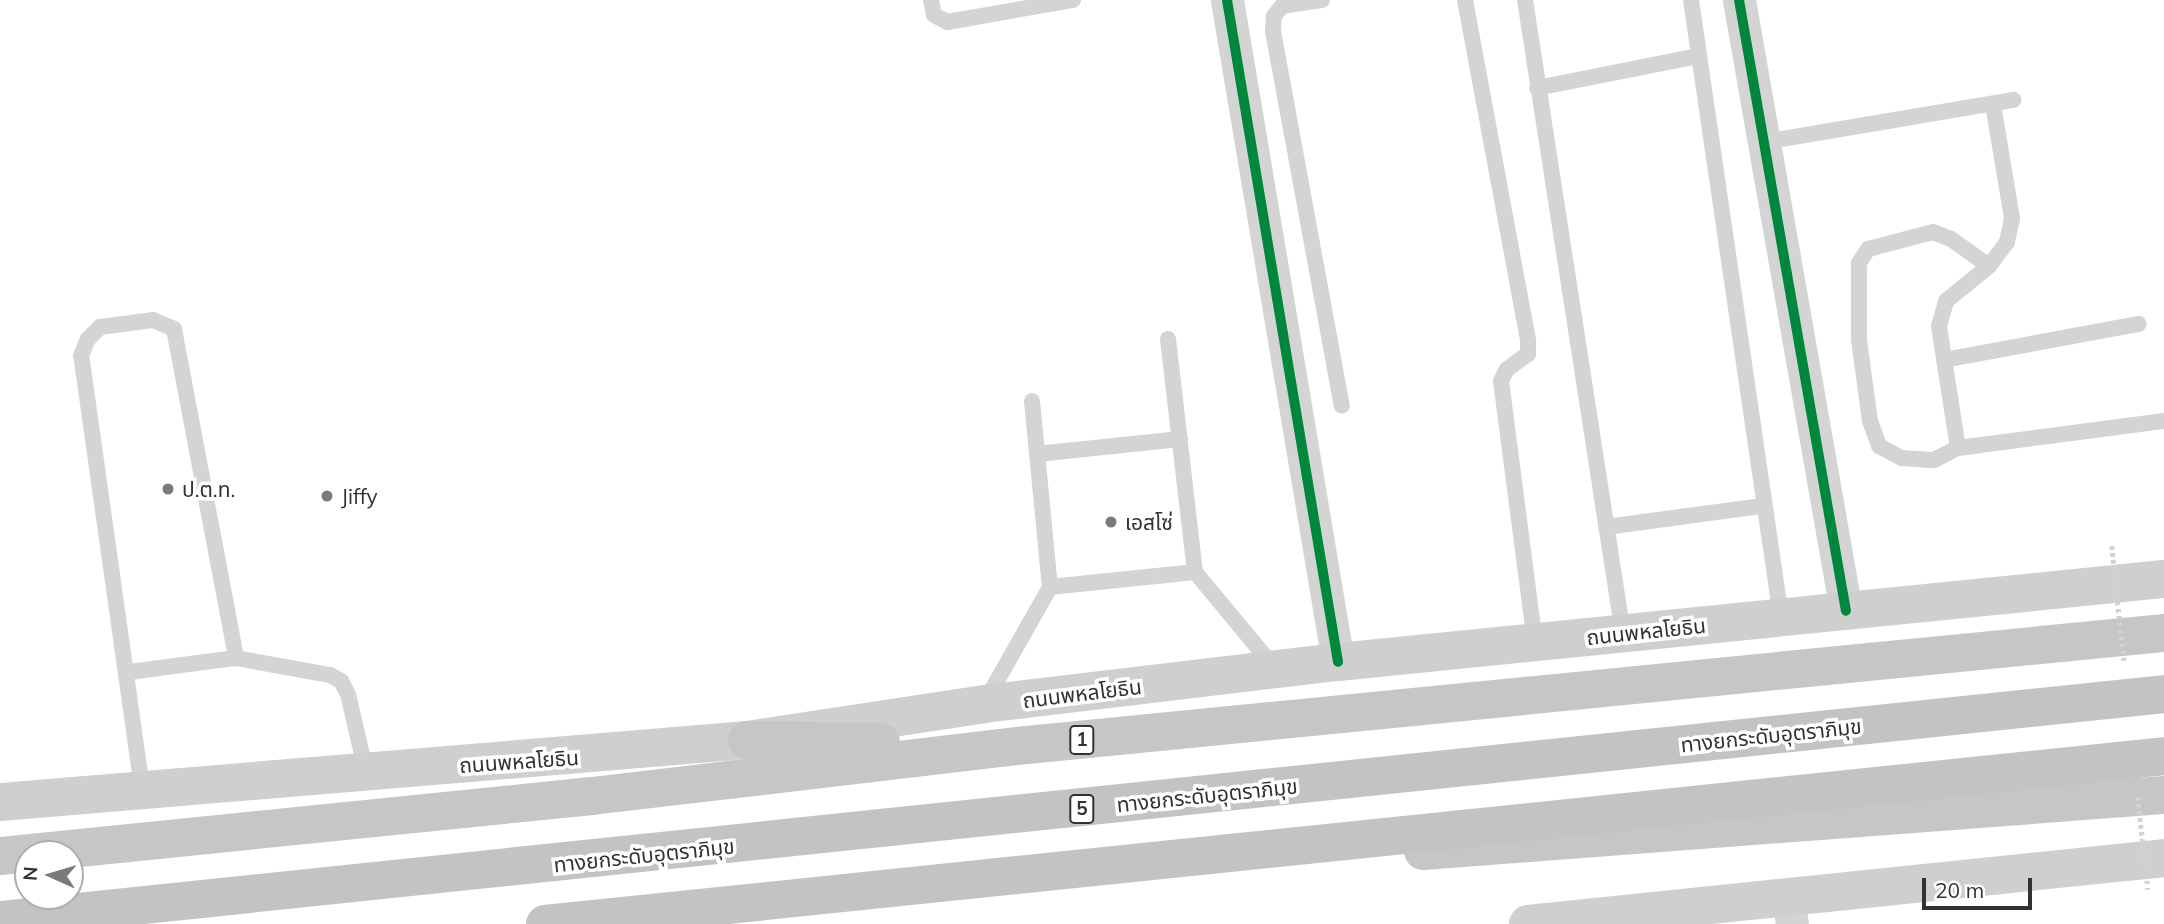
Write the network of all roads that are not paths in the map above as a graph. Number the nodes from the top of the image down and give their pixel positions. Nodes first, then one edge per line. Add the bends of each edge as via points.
1 (931, 0) edge
2 (1073, 0) edge
3 (1227, 0) edge
4 (1322, 0) edge
5 (1465, 0) edge
6 (1525, 0) edge
7 (1691, 0) edge
8 (1739, 0) edge
9 (1699, 56) junction
10 (1537, 88) junction
11 (2013, 100) dead end
12 (1993, 104) junction
13 (1764, 142) junction
14 (1989, 266) junction
15 (2139, 324) dead end
16 (1168, 339) dead end
17 (1944, 360) junction
18 (1032, 401) dead end
19 (1342, 406) dead end
20 (2164, 421) edge
21 (1180, 439) junction
22 (1958, 448) junction
23 (1037, 454) junction
24 (1761, 506) junction
25 (1606, 527) junction
26 (1195, 572) junction
27 (2164, 579) edge
28 (1050, 587) junction
29 (1846, 611) junction
30 (1781, 618) junction
31 (2164, 633) edge
32 (1623, 634) junction
33 (1535, 642) junction
34 (236, 658) junction
35 (1338, 662) junction
36 (1277, 670) junction
37 (129, 672) junction
38 (2164, 694) edge
39 (984, 704) junction
40 (747, 740) junction
41 (1027, 745) junction
42 (2164, 756) edge
43 (366, 772) junction
44 (142, 788) junction
45 (2164, 795) edge
46 (0, 802) edge
47 (0, 856) edge
48 (2164, 858) edge
49 (1790, 910) edge
50 (0, 920) edge
51 (545, 924) edge
52 (606, 924) edge
53 (1528, 924) edge

1 - 2 lane via 934,15 947,22
3 - 35 street
4 - 19 lane via 1282,6 1274,16 1273,31
5 - 33 lane via 1528,341 1528,354 1507,369 1501,381
6 - 10 lane
7 - 9 lane
8 - 13 street
9 - 10 lane
9 - 24 lane
10 - 25 lane
11 - 12 lane
12 - 13 lane
12 - 14 lane via 2012,218 2007,242
13 - 29 street
14 - 17 lane via 1946,301 1939,326
14 - 22 lane via 1933,232 1868,248 1859,263 1859,340 1870,421 1879,446 1902,457 1934,460
15 - 17 lane
16 - 21 lane
17 - 22 lane
18 - 23 lane
20 - 22 lane
21 - 23 lane
21 - 26 lane
23 - 28 lane
24 - 25 lane
24 - 30 lane
25 - 32 lane
26 - 28 lane
26 - 36 lane
27 - 29 main road, ถนนพหลโยธิน / 1
28 - 39 lane
29 - 30 main road, ถนนพหลโยธิน / 1
30 - 32 main road, ถนนพหลโยธิน / 1
31 - 41 highway, ถนนพหลโยธิน / 1
32 - 33 main road, ถนนพหลโยธิน / 1
33 - 35 main road, ถนนพหลโยธิน / 1
34 - 37 lane
34 - 37 lane via 174,329 153,320 100,327 81,356
34 - 43 lane via 341,681
35 - 36 main road, ถนนพหลโยธิน / 1
36 - 39 main road, ถนนพหลโยธิน / 1
37 - 44 lane
38 - 50 highway, ทางยกระดับอุตราภิมุข / 5, bridge
39 - 40 main road, ถนนพหลโยธิน / 1
40 - 41 highway
40 - 43 main road, ถนนพหลโยธิน / 1
41 - 47 highway, ถนนพหลโยธิน / 1 via 593,796
42 - 51 highway, bridge
43 - 44 main road, ถนนพหลโยธิน / 1
44 - 46 main road, ถนนพหลโยธิน / 1
45 - 52 highway via 953,886
48 - 49 main road
49 - 53 main road

